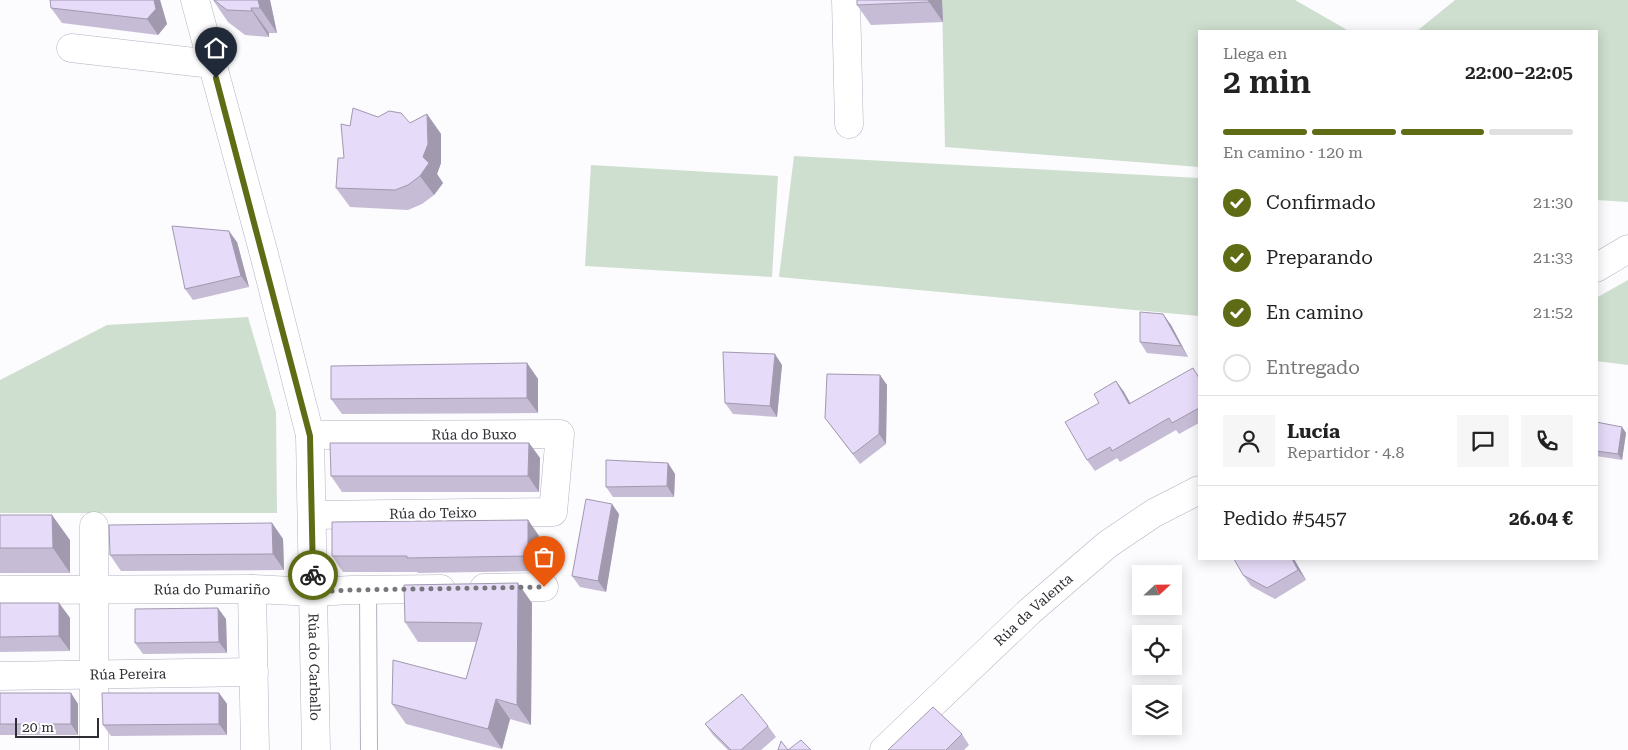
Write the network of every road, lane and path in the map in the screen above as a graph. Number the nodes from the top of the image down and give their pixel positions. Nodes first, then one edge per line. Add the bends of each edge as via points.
1 (195, 0) edge
2 (846, 0) edge
3 (71, 48) dead end
4 (212, 64) junction
5 (850, 124) dead end
6 (1628, 249) edge
7 (1598, 267) edge
8 (310, 436) junction
9 (1198, 491) edge
10 (554, 512) joint
11 (312, 514) junction
12 (94, 526) dead end
13 (544, 587) dead end
14 (252, 589) junction
15 (0, 590) edge
16 (95, 590) junction
17 (368, 590) junction
18 (313, 592) junction
19 (254, 672) junction
20 (94, 674) junction
21 (0, 676) edge
22 (94, 750) edge
23 (255, 750) edge
24 (316, 750) edge
25 (369, 750) edge
26 (884, 750) edge

1 - 4 street, Rúa do Carballo
2 - 5 street
3 - 4 street
4 - 8 street, Rúa do Carballo
6 - 7 street
8 - 10 street, Rúa do Buxo via 560,434
8 - 11 street, Rúa do Carballo
9 - 26 street, Rúa da Valenta via 1154,513 1108,544 1030,611
10 - 11 street, Rúa do Teixo
11 - 18 street, Rúa do Carballo
12 - 16 street
13 - 17 street, Rúa do Pumariño
14 - 16 street, Rúa do Pumariño
14 - 18 street, Rúa do Pumariño
14 - 19 street
15 - 16 street, Rúa do Pumariño
16 - 20 street
17 - 18 street, Rúa do Pumariño
17 - 25 lane
18 - 24 street, Rúa do Carballo
19 - 20 street, Rúa Pereira
19 - 23 street
20 - 21 street, Rúa Pereira
20 - 22 street

